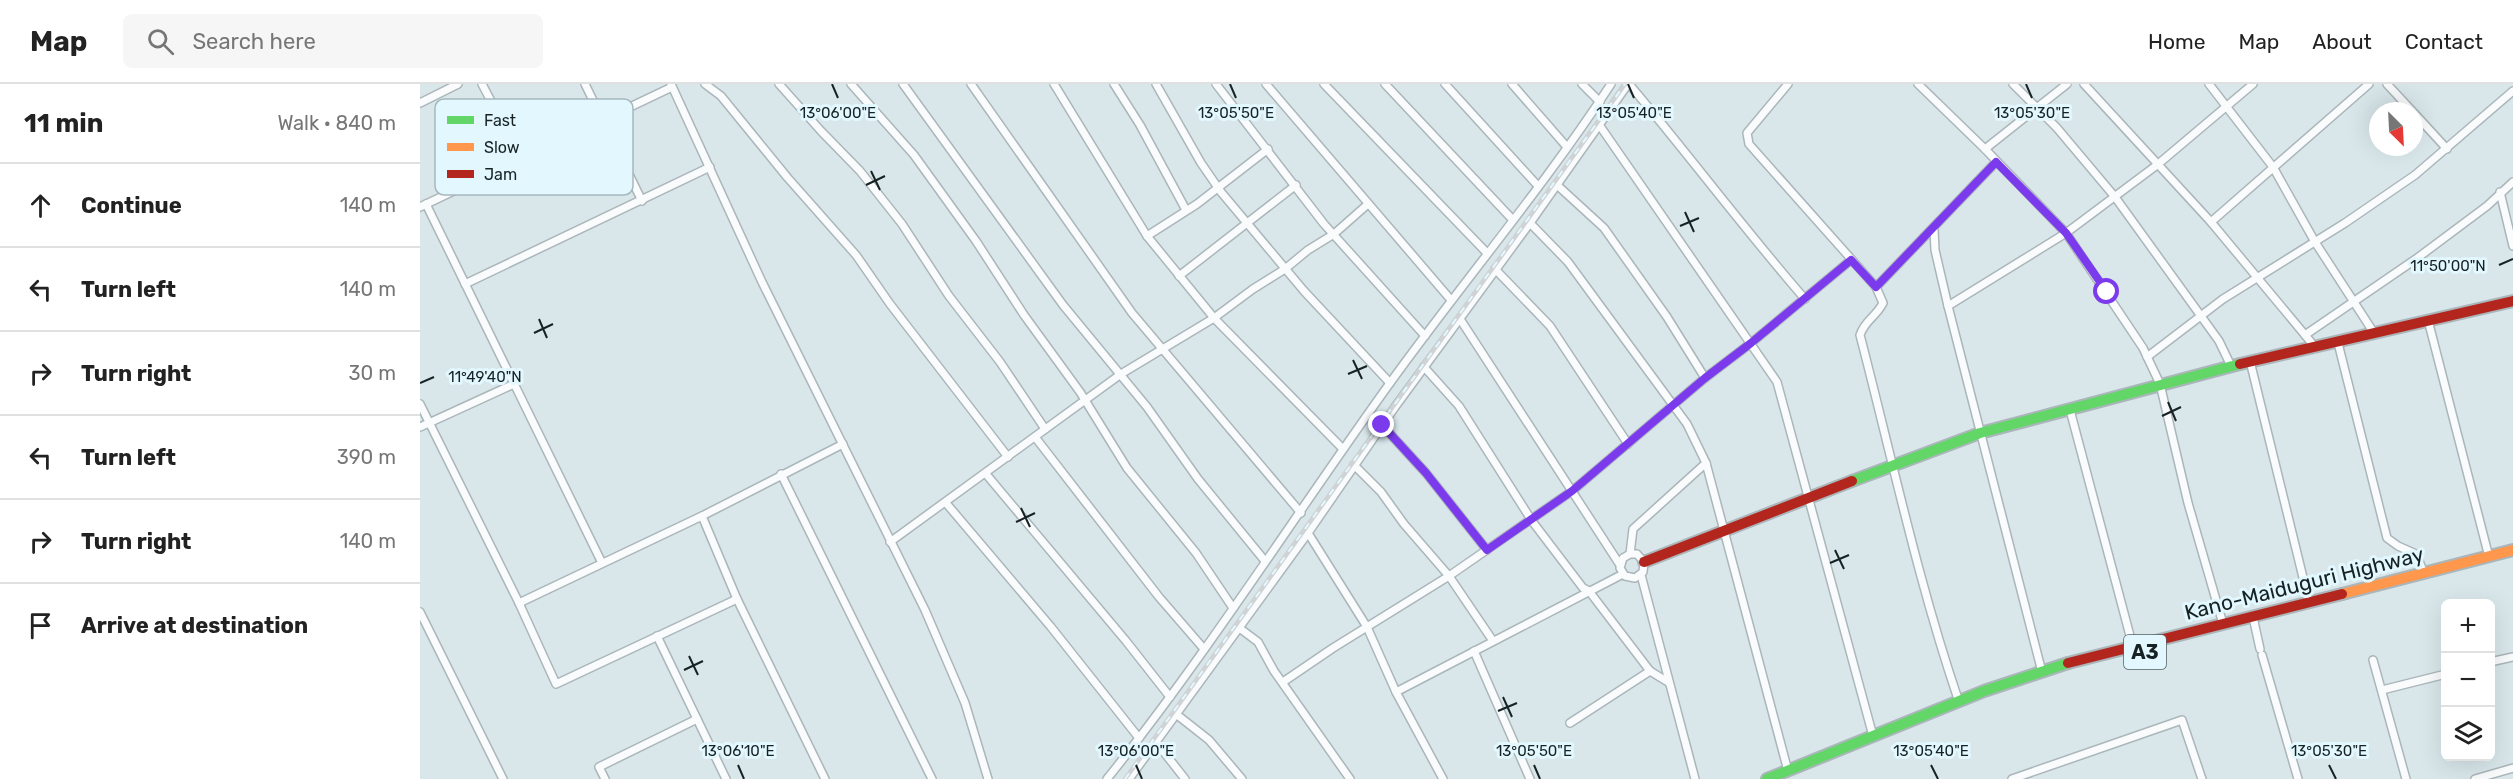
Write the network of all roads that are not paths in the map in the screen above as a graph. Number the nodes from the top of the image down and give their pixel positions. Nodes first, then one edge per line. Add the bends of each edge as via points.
1 (458, 84) edge
2 (482, 84) edge
3 (585, 84) edge
4 (705, 84) edge
5 (779, 84) edge
6 (851, 84) edge
7 (903, 84) edge
8 (971, 84) edge
9 (1053, 84) edge
10 (1114, 84) edge
11 (1156, 84) edge
12 (1216, 84) edge
13 (1266, 84) edge
14 (1324, 84) edge
15 (1385, 84) edge
16 (1445, 84) edge
17 (1512, 84) edge
18 (1582, 84) edge
19 (1611, 84) edge
20 (1629, 84) edge
21 (1919, 84) edge
22 (2013, 84) edge
23 (2067, 84) edge
24 (2084, 84) edge
25 (2209, 84) edge
26 (2253, 84) edge
27 (2369, 84) edge
28 (2387, 84) edge
29 (1786, 85) edge
30 (672, 86) edge
31 (2513, 92) edge
32 (490, 99) edge
33 (592, 99) edge
34 (1599, 102) junction
35 (2404, 102) edge
36 (420, 103) edge
37 (633, 105) edge
38 (2038, 107) junction
39 (2227, 107) junction
40 (2423, 123) edge
41 (1600, 126) junction
42 (1567, 147) junction
43 (1985, 149) junction
44 (2447, 149) junction
45 (1268, 150) junction
46 (1996, 162) junction
47 (2157, 165) junction
48 (710, 167) junction
49 (2273, 167) junction
50 (2513, 182) edge
51 (633, 183) edge
52 (1296, 185) junction
53 (1557, 185) junction
54 (1217, 186) junction
55 (1538, 186) junction
56 (2500, 192) junction
57 (445, 195) edge
58 (2115, 197) junction
59 (642, 201) junction
60 (1368, 204) junction
61 (423, 206) edge
62 (1186, 210) junction
63 (1512, 219) junction
64 (2211, 222) junction
65 (1246, 223) junction
66 (1530, 223) junction
67 (1934, 229) junction
68 (2066, 233) junction
69 (1334, 234) junction
70 (1147, 236) junction
71 (2315, 242) junction
72 (2513, 246) edge
73 (1486, 252) junction
74 (1851, 260) junction
75 (1495, 268) junction
76 (1285, 269) junction
77 (1179, 276) junction
78 (2256, 277) junction
79 (465, 285) junction
80 (1876, 287) junction
81 (1804, 299) junction
82 (1451, 300) junction
83 (2354, 301) junction
84 (2513, 301) edge
85 (1948, 306) junction
86 (2202, 316) junction
87 (1214, 318) junction
88 (1460, 319) junction
89 (2428, 320) junction
90 (2374, 333) junction
91 (2305, 335) junction
92 (1425, 336) junction
93 (1751, 343) junction
94 (2338, 343) junction
95 (2315, 347) junction
96 (1160, 349) junction
97 (2147, 357) junction
98 (2250, 361) junction
99 (2231, 366) junction
100 (1424, 367) junction
101 (1121, 374) junction
102 (1705, 378) junction
103 (1390, 383) junction
104 (513, 384) junction
105 (2160, 384) junction
106 (1085, 401) junction
107 (420, 404) edge
108 (1672, 406) junction
109 (2070, 410) junction
110 (429, 423) junction
111 (1382, 425) junction
112 (420, 427) edge
113 (1045, 429) junction
114 (1980, 433) junction
115 (1035, 437) junction
116 (843, 444) junction
117 (1628, 444) junction
118 (1344, 449) junction
119 (1008, 457) junction
120 (1706, 463) junction
121 (1354, 465) junction
122 (1894, 465) junction
123 (782, 474) junction
124 (986, 474) junction
125 (1572, 491) junction
126 (1808, 497) junction
127 (946, 503) junction
128 (1301, 513) junction
129 (702, 516) junction
130 (1532, 520) junction
131 (1723, 530) junction
132 (1308, 533) junction
133 (890, 542) junction
134 (1487, 550) junction
135 (2513, 550) edge
136 (1630, 554) junction
137 (2489, 557) junction
138 (2513, 560) edge
139 (1265, 561) junction
140 (1644, 562) junction
141 (602, 563) junction
142 (1620, 565) junction
143 (2424, 573) junction
144 (1623, 574) junction
145 (1641, 575) junction
146 (1449, 576) junction
147 (1589, 591) junction
148 (737, 599) junction
149 (2309, 602) junction
150 (519, 603) junction
151 (1233, 608) junction
152 (420, 612) edge
153 (2254, 621) junction
154 (2223, 624) junction
155 (1238, 627) junction
156 (1367, 627) junction
157 (657, 636) junction
158 (1493, 641) junction
159 (2133, 647) junction
160 (1204, 649) junction
161 (1474, 651) junction
162 (2513, 657) edge
163 (2373, 660) dead end
164 (2495, 661) edge
165 (1650, 671) junction
166 (2042, 672) junction
167 (2441, 675) edge
168 (1283, 682) junction
169 (1668, 682) junction
170 (2382, 690) junction
171 (1396, 692) junction
172 (1170, 697) junction
173 (1959, 702) junction
174 (1176, 714) junction
175 (697, 719) junction
176 (1570, 723) dead end
177 (1873, 736) junction
178 (1139, 738) junction
179 (1156, 742) junction
180 (2513, 768) edge
181 (1788, 775) edge
182 (823, 778) edge
183 (503, 779) edge
184 (605, 779) edge
185 (726, 779) edge
186 (932, 779) edge
187 (988, 779) edge
188 (1107, 779) edge
189 (1129, 779) edge
190 (1185, 779) edge
191 (1242, 779) edge
192 (1350, 779) edge
193 (1443, 779) edge
194 (1530, 779) edge
195 (1695, 779) edge
196 (1767, 779) edge
197 (2012, 779) edge
198 (2202, 779) edge
199 (2298, 779) edge
200 (2406, 779) edge
201 (2475, 779) edge

1 - 36 street
2 - 32 street
3 - 33 street
4 - 119 street via 721,96 856,255
5 - 113 street via 860,171 902,224
6 - 106 street via 914,155
7 - 101 street via 1063,305
8 - 96 street
9 - 70 street
10 - 62 street
11 - 54 street
12 - 45 street
13 - 60 street
14 - 73 street
15 - 63 street
16 - 55 street
17 - 42 street
18 - 34 street
19 - 34 street
20 - 41 street
20 - 81 street
21 - 43 street
22 - 38 street
23 - 38 street
24 - 47 street
25 - 39 street
26 - 39 street
27 - 49 street
28 - 35 street
29 - 74 street via 1748,133 1749,144
30 - 37 street
30 - 48 street
31 - 44 street
34 - 42 street
38 - 43 street
38 - 58 street
39 - 47 street
39 - 49 street
40 - 44 street
41 - 53 street
41 - 93 street
42 - 55 street
43 - 46 street
44 - 71 street
45 - 52 street
45 - 54 street
46 - 67 street
46 - 68 street
47 - 58 street
47 - 64 street
48 - 59 street
48 - 116 street
49 - 64 street
49 - 71 street
50 - 56 street
51 - 59 street
52 - 65 street
52 - 69 street
53 - 66 street
53 - 102 street via 1604,228
54 - 62 street
54 - 65 street
55 - 63 street
56 - 72 street
56 - 83 street via 2487,206
57 - 61 street
58 - 68 street
58 - 86 street
59 - 79 street
60 - 69 street
60 - 82 street
61 - 79 street
62 - 70 street
63 - 73 street
64 - 78 street
65 - 76 street
65 - 77 street
66 - 75 street
66 - 108 street via 1568,262
67 - 80 street
67 - 85 street
68 - 85 street
68 - 97 street
69 - 76 street
69 - 92 street
70 - 77 street
71 - 78 street
71 - 83 street
73 - 82 street
74 - 80 street
74 - 81 street
75 - 88 street
75 - 117 street via 1550,326
76 - 87 street
76 - 103 street
77 - 87 street
78 - 86 street
78 - 91 street
79 - 104 street
80 - 122 street via 1883,303 1860,335
81 - 93 street
82 - 92 street
83 - 90 street
83 - 91 street
84 - 89 main road
85 - 114 street
86 - 97 street
86 - 99 street
87 - 96 street
87 - 118 street
88 - 100 street
88 - 125 street
89 - 90 main road
89 - 137 street
90 - 94 main road
91 - 95 street
92 - 103 street
93 - 102 street
93 - 126 street via 1777,382
94 - 95 main road
94 - 143 street via 2387,537 2416,554
95 - 98 main road
96 - 101 street
96 - 128 street
97 - 105 street
98 - 99 main road
98 - 149 street
99 - 105 main road
100 - 111 street
100 - 130 street via 1459,406
101 - 106 street
101 - 139 street via 1198,479
102 - 108 street
103 - 118 street
104 - 110 street
104 - 141 street
105 - 109 main road
105 - 154 street via 2188,503
106 - 113 street
106 - 151 street via 1127,468 1196,553
107 - 110 street
108 - 117 street
108 - 120 street via 1687,424
109 - 114 main road
109 - 159 street
110 - 112 street
110 - 150 street
111 - 121 street
111 - 134 street
113 - 115 street
114 - 122 main road
114 - 166 street
115 - 119 street
115 - 160 street
116 - 123 street
116 - 133 street
117 - 125 street
118 - 128 street
119 - 124 street
120 - 131 street
120 - 136 street via 1633,529
121 - 132 street
121 - 146 street
122 - 126 main road
122 - 173 street
123 - 129 street
123 - 186 street
124 - 127 street
124 - 172 street
125 - 130 street
125 - 142 street
126 - 131 main road
126 - 177 street
127 - 133 street
127 - 178 street
128 - 139 street
129 - 141 street
129 - 148 street
130 - 134 street
130 - 147 street
131 - 140 main road
131 - 181 street
132 - 155 street
132 - 156 street
133 - 187 street via 925,610 965,703
134 - 146 street
135 - 137 main road, Kano-Maiduguri Highway / A3
136 - 140 street via 1640,556
136 - 142 street
137 - 143 main road, Kano-Maiduguri Highway / A3
138 - 153 main road, Kano-Maiduguri Highway / A3
139 - 151 street
140 - 145 street
141 - 150 street
142 - 144 street
143 - 149 main road, Kano-Maiduguri Highway / A3
144 - 145 street via 1632,579
144 - 147 street
145 - 169 street
146 - 156 street
146 - 158 street
147 - 158 street
147 - 165 street
148 - 157 street
148 - 182 street
149 - 153 main road, Kano-Maiduguri Highway / A3
150 - 157 street via 556,684
151 - 160 street
152 - 183 street
153 - 154 main road, Kano-Maiduguri Highway / A3
153 - 181 main road, Kano-Maiduguri Highway / A3 via 2013,690
153 - 199 street
154 - 159 main road, Kano-Maiduguri Highway / A3
155 - 168 street via 1258,642
155 - 174 street
156 - 168 street
156 - 171 street
157 - 175 street
158 - 161 street
159 - 166 main road, Kano-Maiduguri Highway / A3
160 - 172 street
161 - 171 street
161 - 194 street
162 - 164 street
163 - 170 street
165 - 169 street
165 - 176 street
166 - 173 main road, Kano-Maiduguri Highway / A3
167 - 170 street
168 - 192 street
169 - 195 street
170 - 200 street
171 - 193 street
172 - 178 street
173 - 177 main road, Kano-Maiduguri Highway / A3
174 - 179 street
174 - 191 street via 1209,740
175 - 184 street via 599,767
175 - 185 street
177 - 181 main road, Kano-Maiduguri Highway / A3
178 - 188 street
179 - 189 street
179 - 190 street
180 - 201 street
181 - 196 main road, Kano-Maiduguri Highway / A3
197 - 198 street via 2182,720

